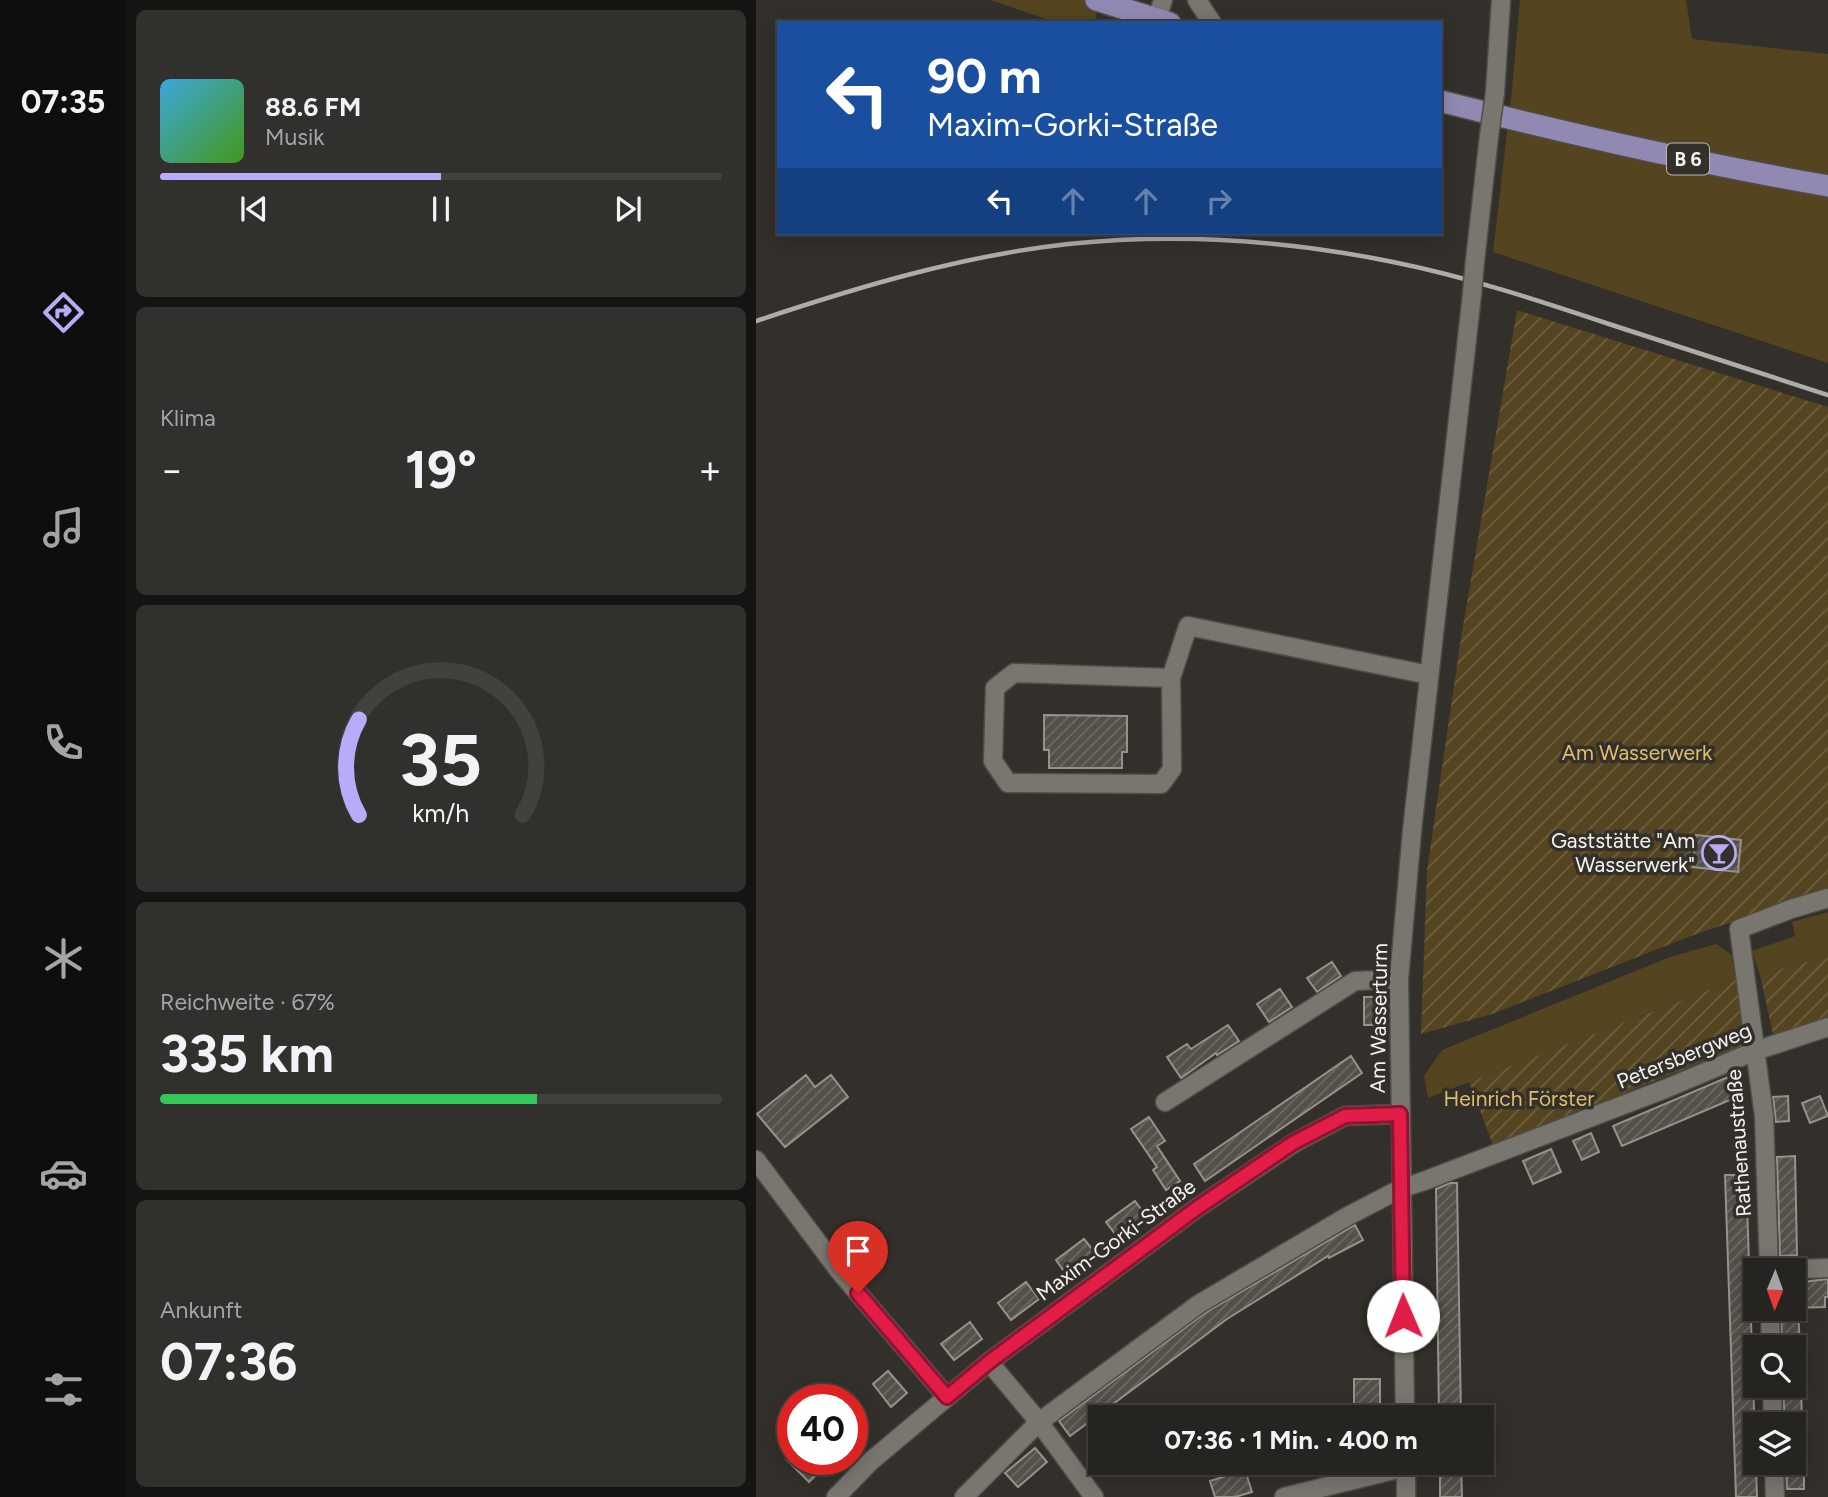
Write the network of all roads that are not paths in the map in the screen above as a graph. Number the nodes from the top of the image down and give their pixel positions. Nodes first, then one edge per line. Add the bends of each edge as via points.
1 (1096, 0) edge
2 (1197, 0) edge
3 (1501, 0) edge
4 (1163, 14) edge
5 (1211, 21) edge
6 (1442, 102) edge
7 (1828, 186) edge
8 (1429, 675) junction
9 (1171, 678) junction
10 (1828, 898) edge
11 (1399, 979) junction
12 (1828, 1027) edge
13 (1755, 1051) junction
14 (1165, 1102) dead end
15 (1400, 1114) junction
16 (756, 1160) edge
17 (1400, 1189) junction
18 (1769, 1258) edge
19 (1828, 1268) edge
20 (1806, 1269) edge
21 (989, 1362) junction
22 (947, 1397) junction
23 (1405, 1405) edge
24 (1039, 1422) junction
25 (1368, 1475) edge
26 (1406, 1475) edge
27 (1774, 1475) edge
28 (836, 1497) edge
29 (964, 1497) edge
30 (1094, 1497) edge
31 (1284, 1497) edge
32 (1406, 1497) edge
33 (1775, 1497) edge

1 - 4 main road
2 - 5 street
3 - 8 street, Am Wasserturm, bridge via 1495,93
6 - 7 main road, B 6 via 1548,129
8 - 9 street via 1188,626
8 - 11 street, Am Wasserturm
9 - 9 street via 1172,769 1161,784 1008,783 993,761 995,688 1014,673
10 - 13 street, Rathenaustraße via 1740,929
11 - 14 street via 1354,981
11 - 15 street, Am Wasserturm
12 - 13 street, Petersbergweg
13 - 17 street, Petersbergweg
13 - 18 street, Rathenaustraße via 1764,1116
15 - 17 street, Am Wasserturm
15 - 21 street, Maxim-Gorki-Straße via 1345,1116 1293,1143
16 - 22 street via 840,1272
17 - 23 street, Am Wasserturm
17 - 24 street via 1199,1304
19 - 20 street
21 - 22 street, Maxim-Gorki-Straße
21 - 24 street
22 - 28 street, Maxim-Gorki-Straße
24 - 29 street
24 - 30 street
25 - 31 street
26 - 32 street
27 - 33 street

